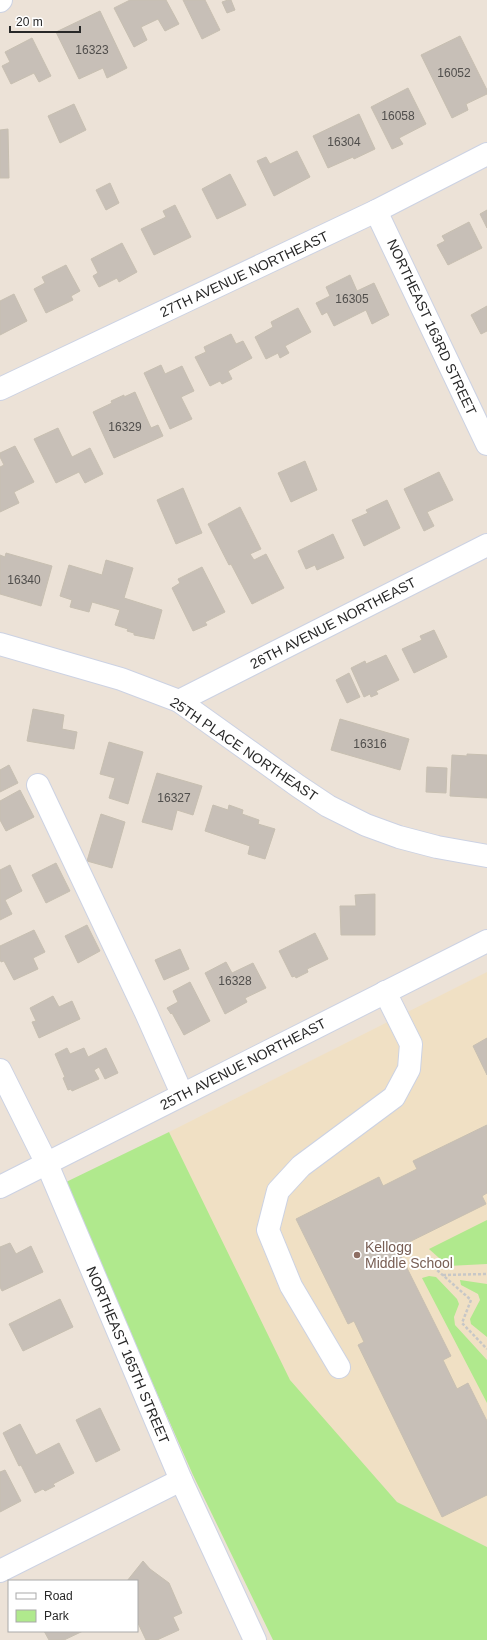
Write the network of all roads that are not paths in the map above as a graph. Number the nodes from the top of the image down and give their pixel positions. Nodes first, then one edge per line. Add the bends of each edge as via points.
1 (487, 154) edge
2 (376, 211) junction
3 (0, 389) edge
4 (487, 444) edge
5 (487, 545) edge
6 (0, 644) edge
7 (179, 701) junction
8 (38, 784) dead end
9 (487, 856) edge
10 (487, 941) edge
11 (385, 992) junction
12 (0, 1070) edge
13 (182, 1094) junction
14 (47, 1164) junction
15 (0, 1187) edge
16 (339, 1366) dead end
17 (181, 1480) junction
18 (0, 1571) edge
19 (255, 1640) edge

1 - 2 street, 27TH AVENUE NORTHEAST
2 - 3 street, 27TH AVENUE NORTHEAST
2 - 4 street, NORTHEAST 163RD STREET
5 - 7 street, 26TH AVENUE NORTHEAST
6 - 7 street, 25TH PLACE NORTHEAST via 121,679
7 - 9 street, 25TH PLACE NORTHEAST via 328,806 366,825 399,837
8 - 13 street
10 - 11 street, 25TH AVENUE NORTHEAST
11 - 13 street, 25TH AVENUE NORTHEAST
11 - 16 street via 411,1044 409,1069 394,1096 301,1166 278,1191 268,1230 291,1286
12 - 14 street, NORTHEAST 165TH STREET
13 - 14 street, 25TH AVENUE NORTHEAST
14 - 15 street, 25TH AVENUE NORTHEAST
14 - 17 street, NORTHEAST 165TH STREET
17 - 18 street
17 - 19 street, NORTHEAST 165TH STREET

